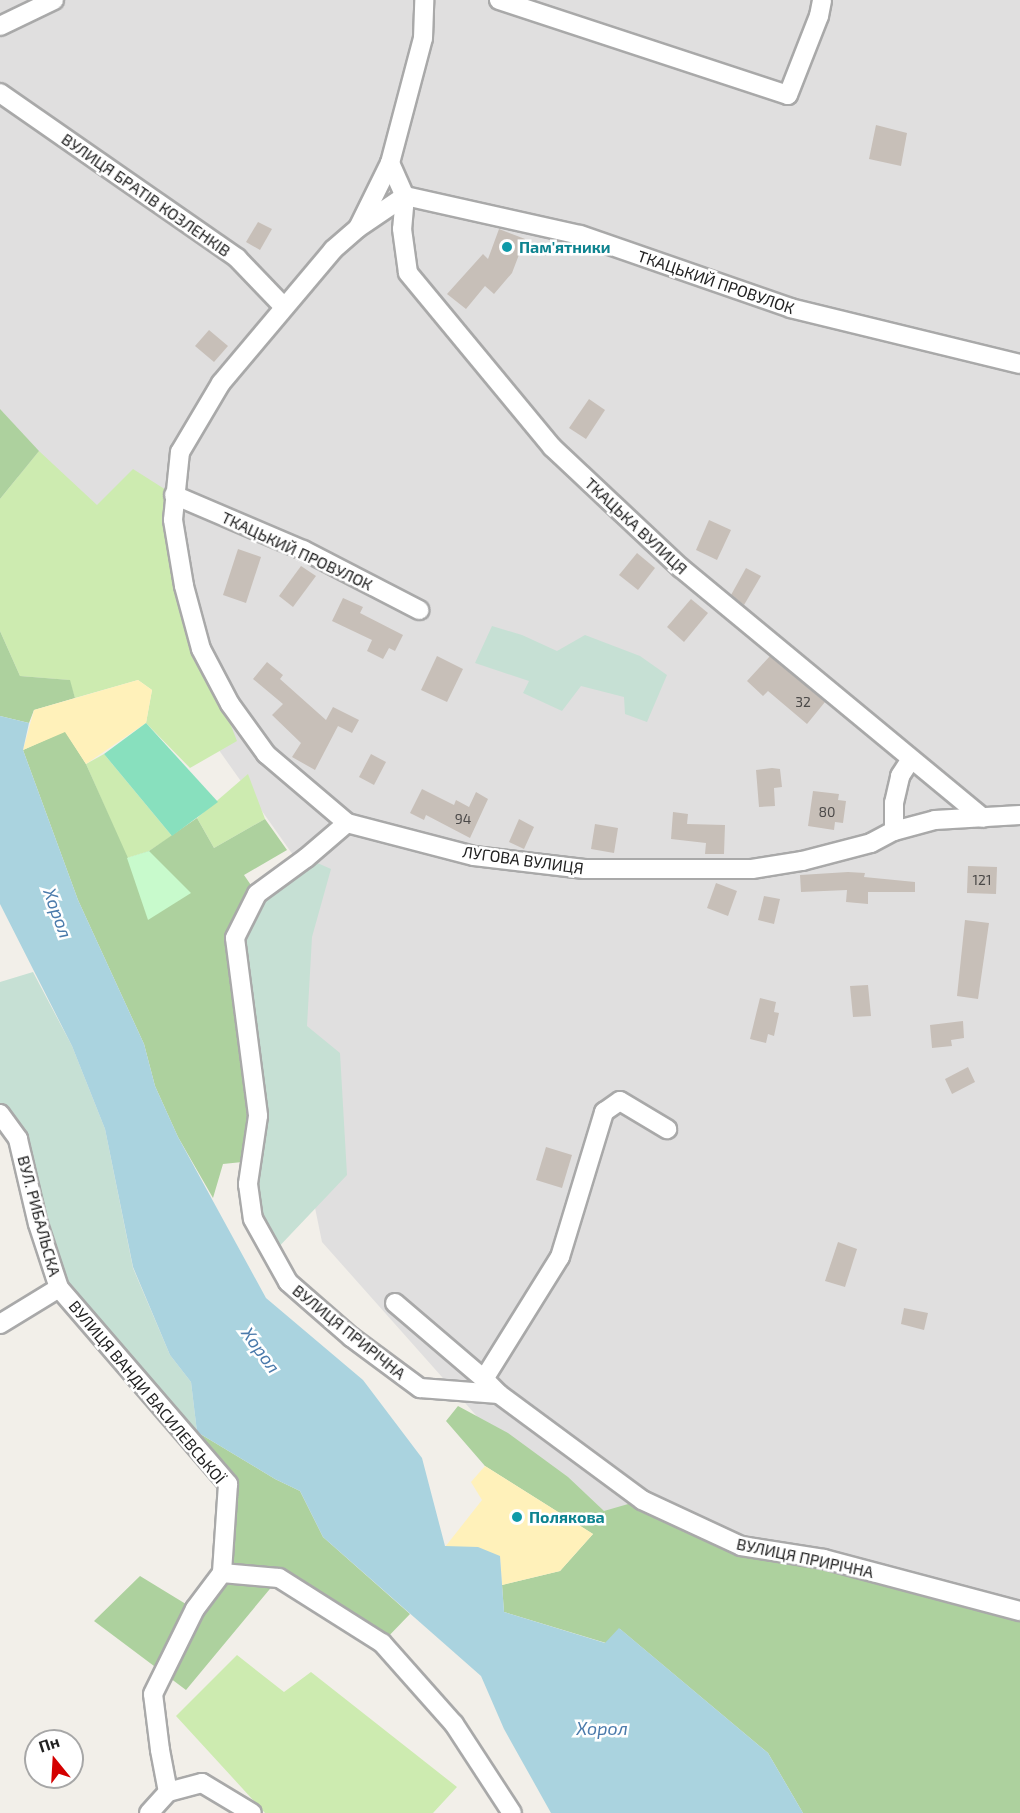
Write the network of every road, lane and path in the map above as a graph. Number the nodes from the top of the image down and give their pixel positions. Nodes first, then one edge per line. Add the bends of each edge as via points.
1 (54, 0) edge
2 (424, 0) edge
3 (499, 0) edge
4 (822, 0) edge
5 (0, 27) edge
6 (0, 93) edge
7 (390, 163) junction
8 (405, 196) junction
9 (358, 228) junction
10 (284, 308) junction
11 (1020, 364) edge
12 (174, 495) junction
13 (418, 610) dead end
14 (911, 759) junction
15 (1020, 815) edge
16 (983, 818) junction
17 (347, 823) junction
18 (894, 831) junction
19 (0, 1114) edge
20 (667, 1129) dead end
21 (59, 1288) junction
22 (395, 1303) dead end
23 (0, 1324) edge
24 (484, 1378) junction
25 (499, 1394) junction
26 (222, 1573) junction
27 (1020, 1611) edge
28 (168, 1792) junction
29 (149, 1813) edge
30 (252, 1813) edge
31 (512, 1813) edge

1 - 5 street
2 - 7 street via 423,38
3 - 4 street via 788,95
6 - 10 street, ВУЛИЦЯ БРАТІВ КОЗЛЕНКІВ via 237,258
7 - 8 street, ТКАЦЬКА ВУЛИЦЯ
7 - 9 street
8 - 9 street
8 - 11 street, ТКАЦЬКИЙ ПРОВУЛОК via 580,235 791,308
8 - 14 street, ТКАЦЬКА ВУЛИЦЯ via 402,229 408,273 552,447 681,568
9 - 10 street via 333,250
10 - 12 street via 220,383 180,452
12 - 13 street, ТКАЦЬКИЙ ПРОВУЛОК via 303,550
12 - 17 street, ЛУГОВА ВУЛИЦЯ via 173,520 184,586 201,649 230,704 266,754
14 - 16 street, ТКАЦЬКА ВУЛИЦЯ
14 - 18 street via 900,776 894,803
15 - 16 street, ЛУГОВА ВУЛИЦЯ
16 - 18 street, ЛУГОВА ВУЛИЦЯ via 935,820
17 - 18 street, ЛУГОВА ВУЛИЦЯ via 474,856 584,869 752,869 859,846
17 - 25 street, ВУЛИЦЯ ПРИРІЧНА via 257,894 235,938 258,1116 248,1184 253,1219 288,1282 420,1388
19 - 21 street, ВУЛ. РИБАЛЬСКА via 18,1138 38,1224
20 - 24 street via 620,1101 604,1112 560,1257
21 - 23 street
21 - 26 street, ВУЛИЦЯ ВАНДИ ВАСИЛЕВСЬКОЇ via 228,1484
22 - 24 street
24 - 25 street
25 - 27 street, ВУЛИЦЯ ПРИРІЧНА via 642,1500 741,1546 824,1559
26 - 28 street via 195,1609 153,1694
26 - 31 street via 279,1578 382,1643 454,1724
28 - 29 street
28 - 30 street via 202,1783

